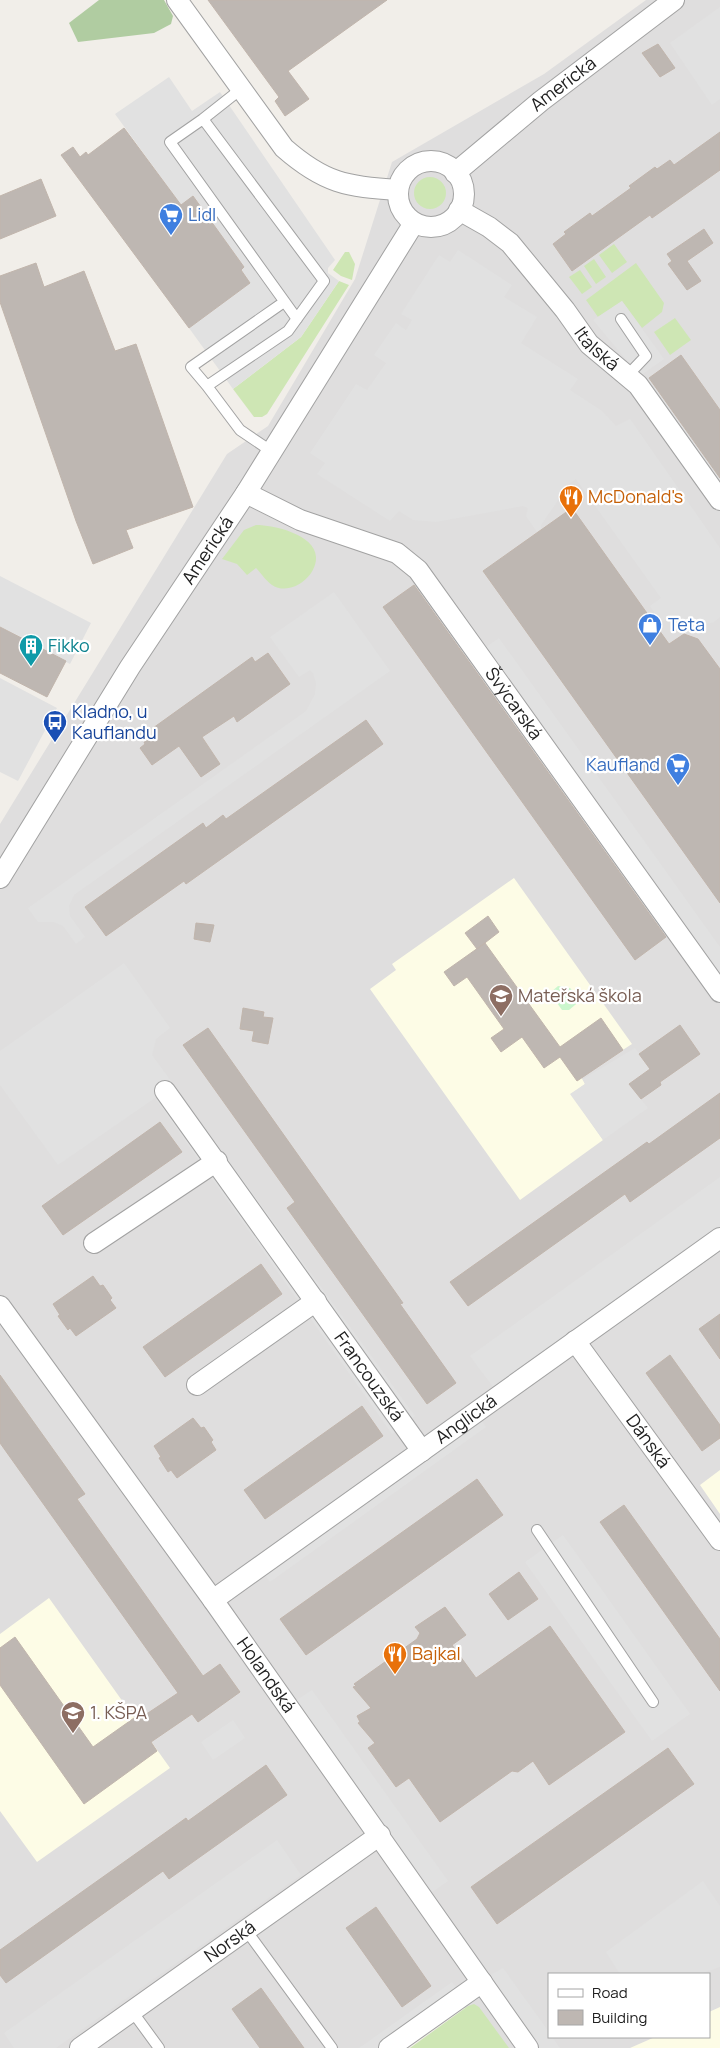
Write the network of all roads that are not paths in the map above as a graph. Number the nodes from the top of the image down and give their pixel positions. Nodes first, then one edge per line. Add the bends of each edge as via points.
1 (177, 0) edge
2 (674, 0) edge
3 (241, 89) junction
4 (203, 119) junction
5 (455, 172) junction
6 (398, 190) junction
7 (460, 210) junction
8 (414, 223) junction
9 (284, 302) junction
10 (297, 319) junction
11 (621, 319) dead end
12 (627, 376) junction
13 (207, 386) junction
14 (271, 452) junction
15 (246, 493) junction
16 (720, 500) edge
17 (0, 878) edge
18 (720, 992) edge
19 (165, 1091) dead end
20 (216, 1160) junction
21 (720, 1238) edge
22 (94, 1243) dead end
23 (316, 1302) junction
24 (0, 1306) edge
25 (575, 1341) junction
26 (198, 1385) dead end
27 (422, 1451) junction
28 (536, 1530) dead end
29 (720, 1540) edge
30 (213, 1600) junction
31 (653, 1702) dead end
32 (380, 1835) junction
33 (246, 1930) junction
34 (482, 1982) junction
35 (132, 2011) junction
36 (80, 2048) edge
37 (159, 2048) edge
38 (332, 2048) edge
39 (389, 2048) edge
40 (528, 2048) edge

1 - 3 street
2 - 5 street, Americká via 541,101
3 - 4 lane
3 - 6 street via 284,148 306,167 340,184
4 - 9 lane via 170,142
4 - 10 lane via 324,280
5 - 6 street via 439,163 421,163 406,173
5 - 7 street via 464,194
6 - 8 street via 401,208
7 - 8 street via 452,219 436,227
7 - 12 street, Italská via 510,243 589,344
8 - 14 street, Americká
9 - 10 lane
9 - 13 lane via 191,368
10 - 13 lane via 288,331
11 - 12 lane via 646,356
12 - 16 street, Italská via 638,385
13 - 14 lane via 240,430
14 - 15 street, Americká
15 - 17 street, Americká via 130,668
15 - 18 street, Švýcarská via 300,520 397,553 418,570
19 - 20 street, Francouzská
20 - 22 street
20 - 23 street, Francouzská
21 - 25 street, Anglická
23 - 26 street
23 - 27 street, Francouzská
24 - 30 street, Holandská
25 - 27 street, Anglická
25 - 29 street, Dánská
27 - 30 street, Anglická
28 - 31 lane
30 - 32 street, Holandská
32 - 33 street, Norská
32 - 34 street, Holandská
33 - 35 street, Norská
33 - 38 lane
34 - 39 street
34 - 40 street, Holandská
35 - 36 street, Norská
35 - 37 lane

